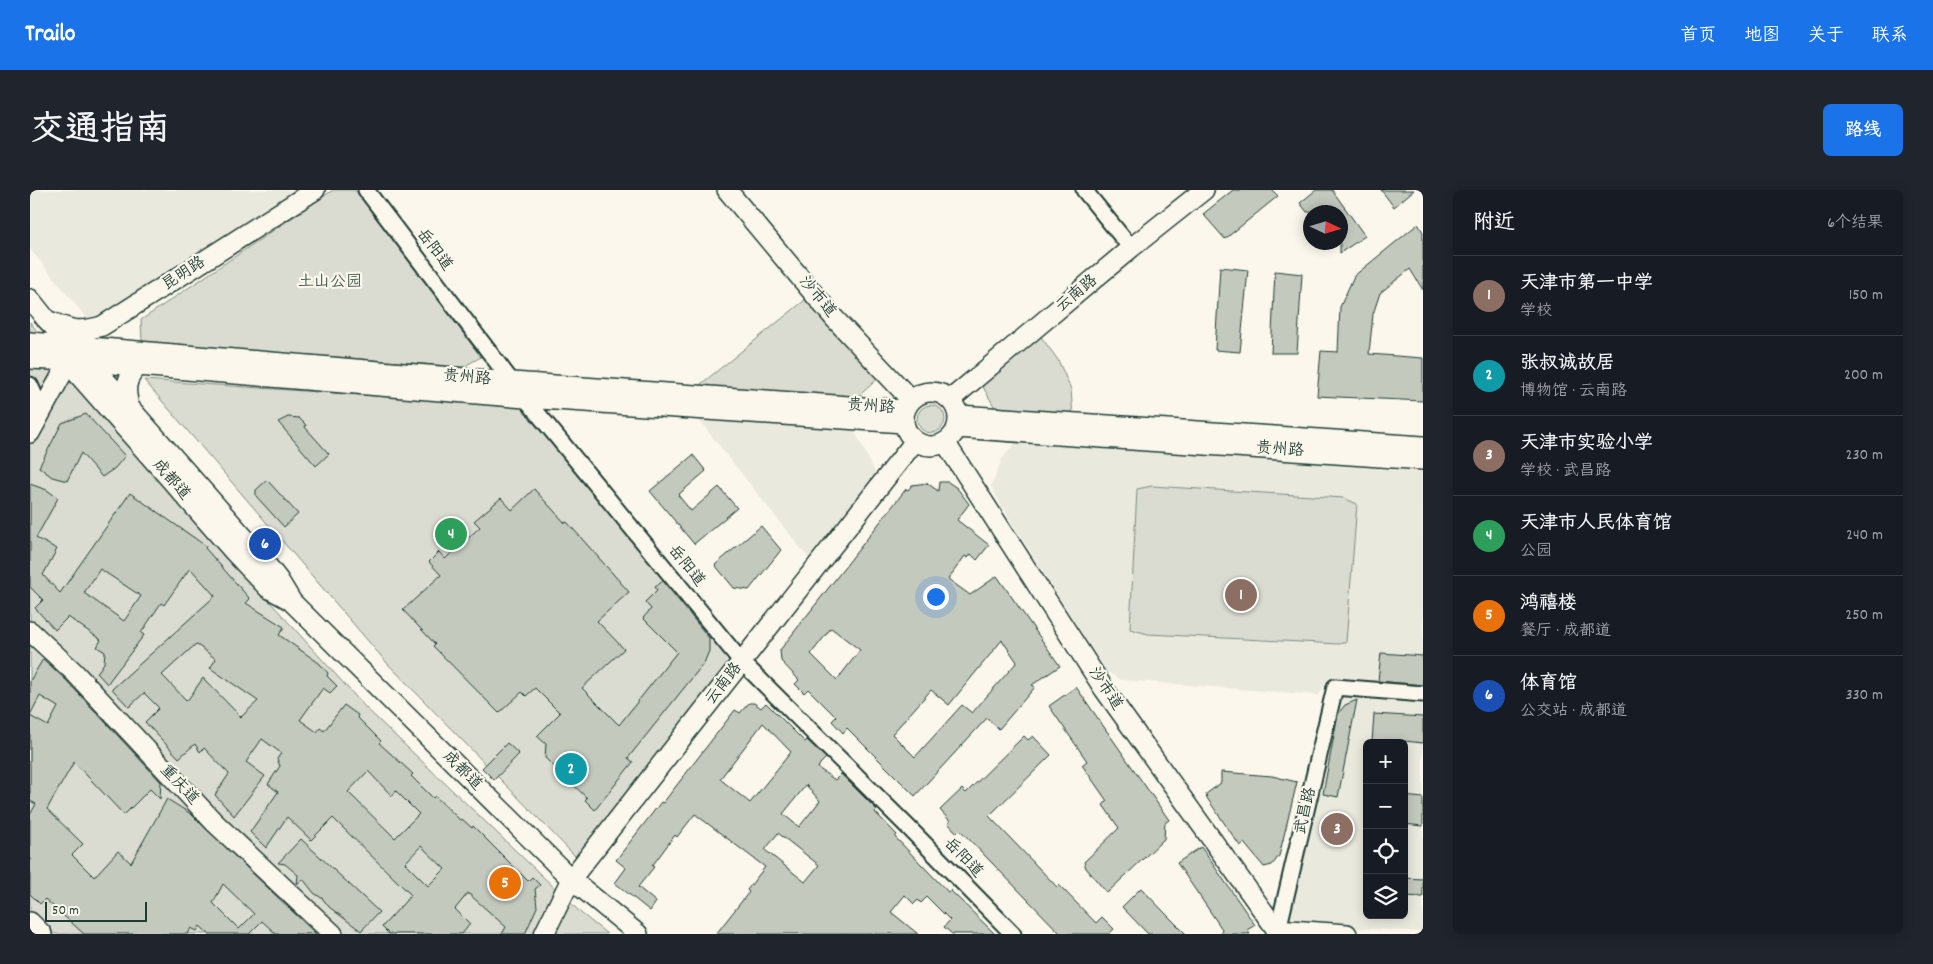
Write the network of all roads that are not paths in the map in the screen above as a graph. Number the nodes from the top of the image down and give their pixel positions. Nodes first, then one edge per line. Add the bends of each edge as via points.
1 (316, 190) edge
2 (366, 190) edge
3 (726, 190) edge
4 (1084, 190) edge
5 (1204, 190) edge
6 (1131, 248) junction
7 (30, 299) edge
8 (46, 319) junction
9 (30, 342) edge
10 (70, 354) junction
11 (30, 359) edge
12 (89, 362) junction
13 (138, 367) junction
14 (512, 382) junction
15 (30, 385) edge
16 (525, 398) junction
17 (130, 409) junction
18 (907, 411) junction
19 (953, 421) junction
20 (33, 427) edge
21 (915, 441) junction
22 (1423, 446) edge
23 (1423, 460) edge
24 (292, 602) junction
25 (30, 631) edge
26 (742, 662) junction
27 (1423, 694) edge
28 (571, 879) junction
29 (30, 922) edge
30 (1275, 932) edge
31 (42, 934) edge
32 (332, 934) edge
33 (544, 934) edge
34 (638, 934) edge
35 (1013, 934) edge
36 (1347, 934) edge

1 - 8 street, 昆明路 via 102,326 78,331
2 - 14 street, 岳阳道
3 - 18 street, 沙市道
4 - 6 street
5 - 6 street, 云南路
6 - 19 street, 云南路
7 - 8 street, 成都道
8 - 10 street, 成都道
9 - 10 street, 贵州路
10 - 11 street, 贵州路
10 - 12 street, 贵州路
10 - 14 street, 贵州路
10 - 20 street
10 - 24 street, 成都道 via 241,559 268,588
12 - 13 street, 贵州路
12 - 17 street, 成都道
13 - 16 street, 贵州路
13 - 17 street via 126,384 125,394
14 - 16 street, 岳阳道
14 - 18 street, 贵州路
15 - 20 street via 35,396
16 - 18 street, 贵州路
16 - 26 street, 岳阳道
17 - 24 street, 成都道 via 256,551
18 - 19 street, 贵州路 via 918,394 935,391
18 - 21 street, 贵州路 via 906,430
19 - 21 street, 贵州路 via 930,446
19 - 22 street, 贵州路
19 - 23 street, 贵州路
19 - 30 street, 沙市道 via 1104,689
21 - 26 street, 云南路
24 - 28 street, 成都道
25 - 32 street, 重庆道 via 74,672 214,822
26 - 28 street, 云南路
26 - 35 street, 岳阳道
27 - 30 street, 武昌路 via 1335,687
28 - 33 street, 云南路
28 - 34 street, 成都道
29 - 31 street
30 - 36 street

